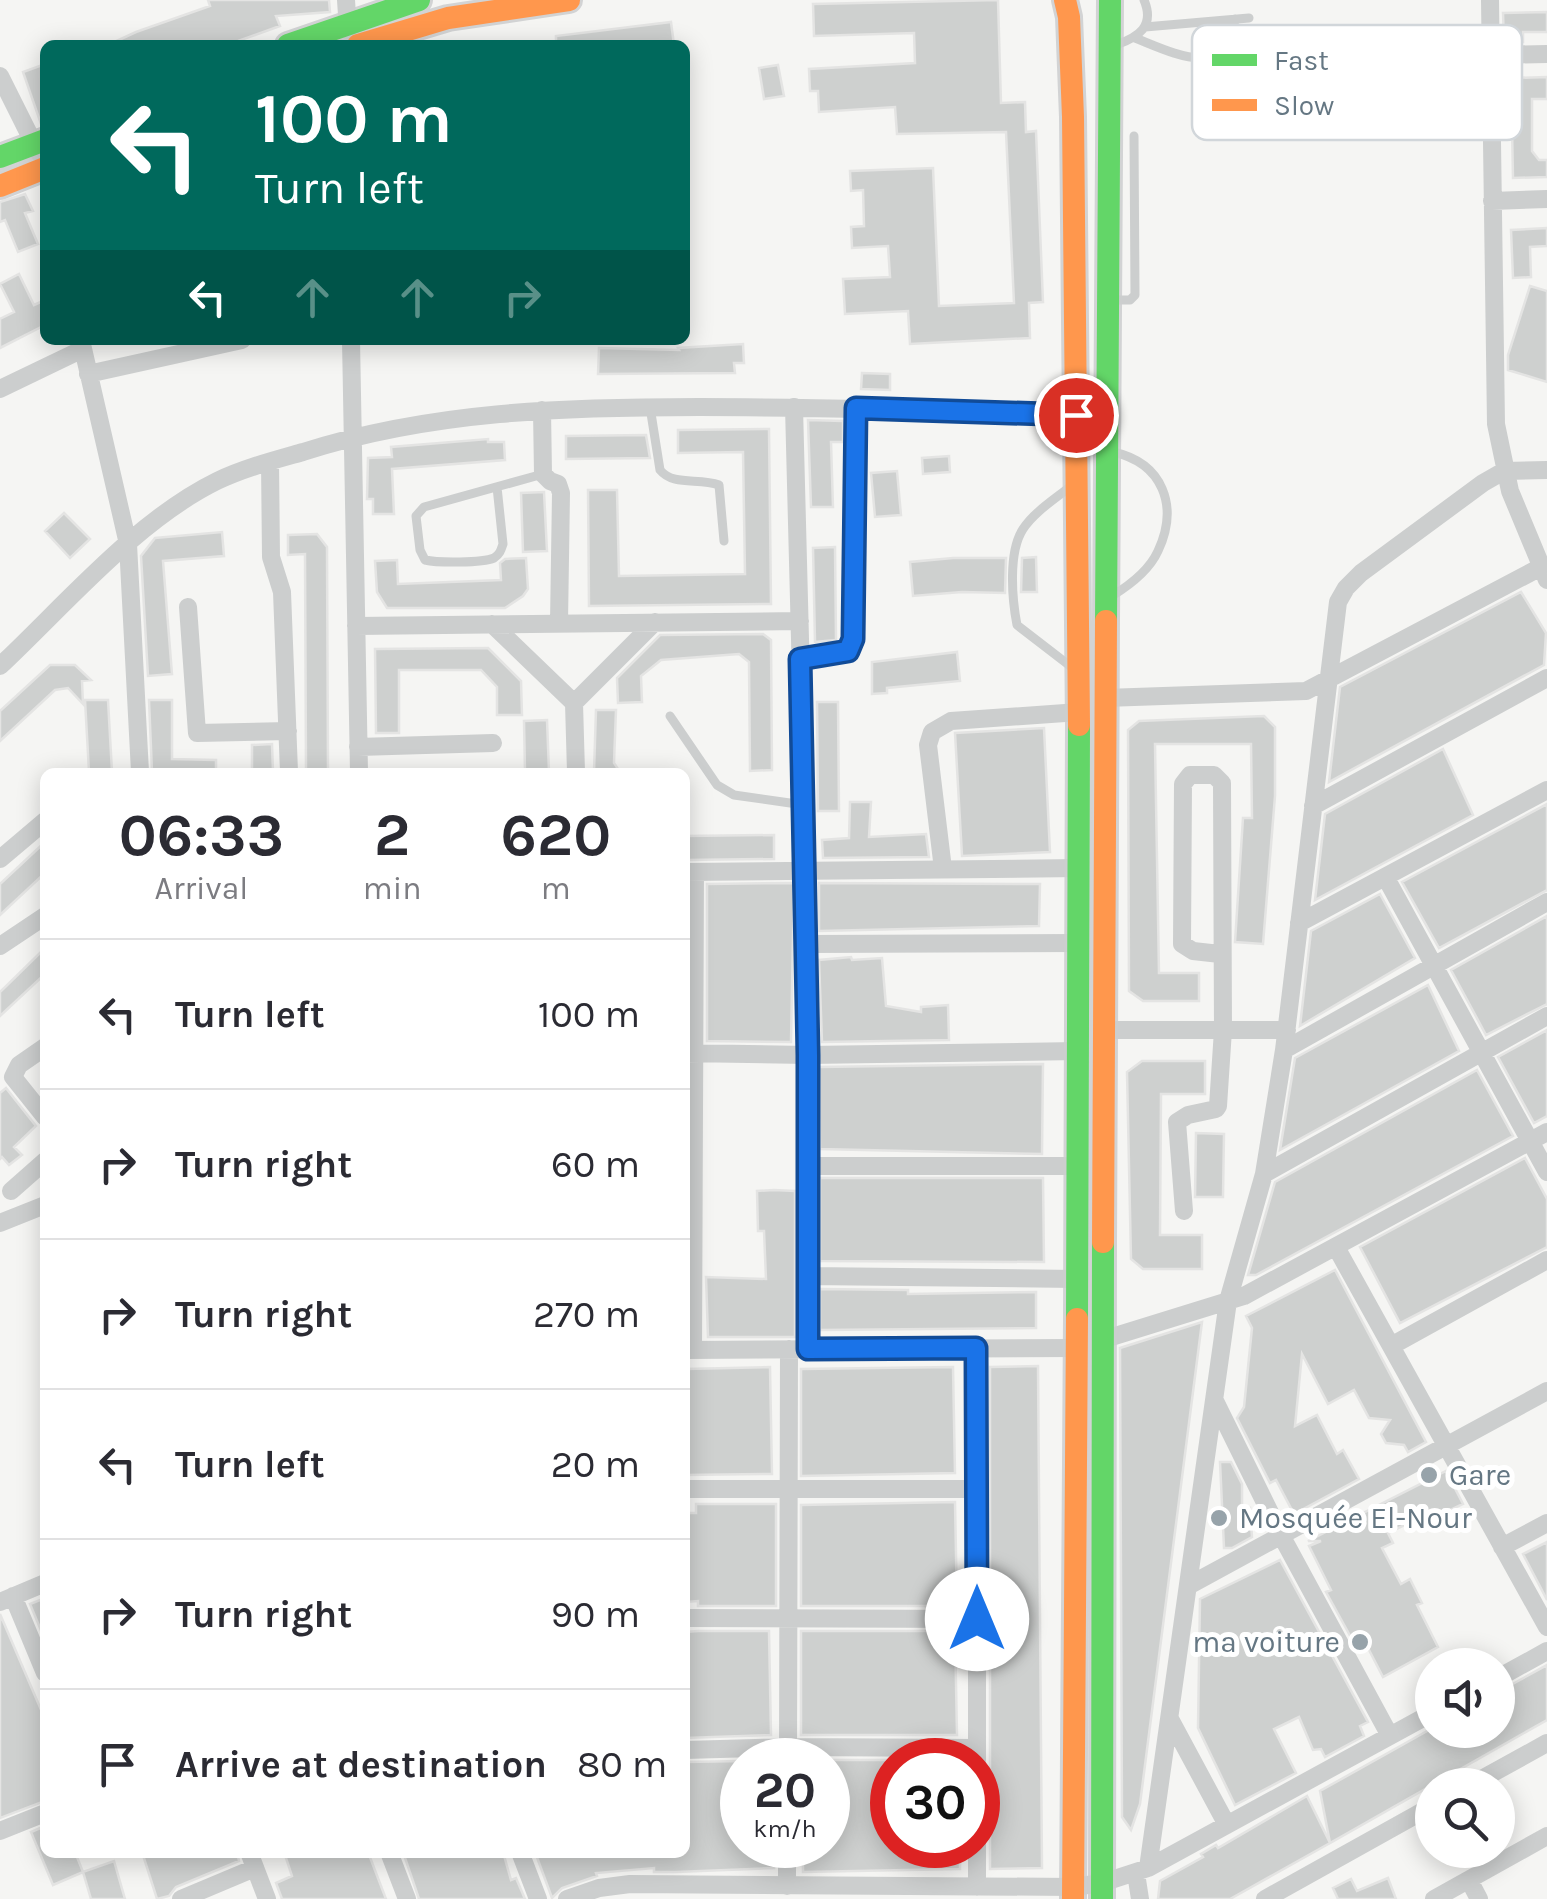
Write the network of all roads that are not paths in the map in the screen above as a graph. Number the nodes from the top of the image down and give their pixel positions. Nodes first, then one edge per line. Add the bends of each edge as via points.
1 (419, 0) edge
2 (569, 0) edge
3 (1065, 0) edge
4 (1110, 0) edge
5 (1144, 0) edge
6 (1248, 18) dead end
7 (1235, 19) junction
8 (347, 22) edge
9 (1234, 25) edge
10 (1145, 27) junction
11 (1135, 38) junction
12 (301, 40) edge
13 (375, 40) edge
14 (1109, 48) junction
15 (1522, 54) edge
16 (1547, 54) edge
17 (1192, 57) edge
18 (0, 76) edge
19 (1134, 136) dead end
20 (1491, 140) edge
21 (40, 142) edge
22 (0, 157) edge
23 (40, 171) edge
24 (0, 186) edge
25 (1492, 200) junction
26 (1547, 200) edge
27 (1107, 300) junction
28 (80, 345) edge
29 (82, 345) edge
30 (199, 345) edge
31 (351, 345) edge
32 (173, 348) edge
33 (88, 374) junction
34 (0, 389) edge
35 (794, 406) junction
36 (650, 407) junction
37 (856, 408) junction
38 (542, 410) junction
39 (1076, 415) junction
40 (352, 436) junction
41 (1106, 450) junction
42 (270, 462) junction
43 (1547, 470) edge
44 (1504, 471) junction
45 (543, 474) junction
46 (1077, 482) junction
47 (497, 487) junction
48 (724, 541) dead end
49 (128, 544) junction
50 (1544, 574) edge
51 (1106, 600) junction
52 (188, 607) dead end
53 (800, 620) junction
54 (655, 622) junction
55 (560, 623) junction
56 (492, 624) junction
57 (356, 626) junction
58 (800, 659) junction
59 (0, 666) edge
60 (1079, 672) junction
61 (1547, 678) edge
62 (1327, 682) junction
63 (1105, 698) junction
64 (574, 703) junction
65 (1079, 712) junction
66 (670, 716) dead end
67 (288, 731) junction
68 (493, 743) dead end
69 (358, 746) junction
70 (140, 768) edge
71 (289, 768) edge
72 (358, 768) edge
73 (576, 768) edge
74 (1547, 790) edge
75 (804, 805) junction
76 (1313, 806) junction
77 (40, 825) edge
78 (0, 859) edge
79 (1080, 868) junction
80 (943, 869) junction
81 (806, 871) junction
82 (690, 872) edge
83 (1386, 878) junction
84 (1547, 902) edge
85 (40, 916) edge
86 (1299, 923) junction
87 (1079, 943) junction
88 (807, 944) junction
89 (0, 946) edge
90 (1220, 954) junction
91 (1434, 965) junction
92 (1547, 1016) edge
93 (1104, 1030) junction
94 (1222, 1030) junction
95 (1287, 1030) junction
96 (40, 1050) edge
97 (1284, 1050) junction
98 (1078, 1051) junction
99 (1482, 1052) junction
100 (690, 1053) edge
101 (808, 1055) junction
102 (40, 1111) edge
103 (1539, 1136) edge
104 (40, 1164) edge
105 (808, 1166) junction
106 (1078, 1166) junction
107 (1547, 1172) edge
108 (1264, 1174) junction
109 (6, 1185) edge
110 (37, 1208) edge
111 (1184, 1211) dead end
112 (0, 1223) edge
113 (1336, 1247) junction
114 (1547, 1260) edge
115 (808, 1276) junction
116 (1077, 1279) junction
117 (1228, 1301) junction
118 (1102, 1340) junction
119 (1390, 1346) junction
120 (976, 1348) junction
121 (1076, 1348) junction
122 (799, 1349) junction
123 (690, 1350) edge
124 (1547, 1391) edge
125 (1215, 1400) junction
126 (1446, 1446) junction
127 (977, 1488) junction
128 (690, 1489) edge
129 (788, 1491) junction
130 (1547, 1523) edge
131 (1281, 1535) junction
132 (1502, 1547) junction
133 (40, 1585) edge
134 (1188, 1586) junction
135 (6, 1599) edge
136 (690, 1618) edge
137 (788, 1618) junction
138 (977, 1619) junction
139 (1547, 1628) edge
140 (1547, 1652) edge
141 (40, 1664) edge
142 (1515, 1669) edge
143 (1170, 1719) junction
144 (1415, 1722) edge
145 (1390, 1736) junction
146 (788, 1738) edge
147 (977, 1738) edge
148 (1547, 1743) edge
149 (690, 1750) edge
150 (720, 1751) edge
151 (1502, 1768) edge
152 (40, 1815) edge
153 (1415, 1815) edge
154 (1227, 1825) junction
155 (0, 1831) edge
156 (1547, 1836) edge
157 (390, 1858) edge
158 (522, 1858) edge
159 (252, 1860) edge
160 (787, 1868) edge
161 (977, 1868) edge
162 (1142, 1870) junction
163 (1469, 1880) junction
164 (787, 1886) junction
165 (977, 1887) junction
166 (1102, 1891) edge
167 (700, 1892) edge
168 (947, 1893) edge
169 (1073, 1893) edge
170 (181, 1899) edge
171 (268, 1899) edge
172 (407, 1899) edge
173 (538, 1899) edge
174 (567, 1899) edge
175 (1140, 1899) edge
176 (1264, 1899) edge
177 (1434, 1899) edge
178 (1479, 1899) edge

1 - 8 main road
2 - 13 main road via 448,18
3 - 39 main road via 1074,117
4 - 14 main road
5 - 10 lane
6 - 7 lane
7 - 9 lane
7 - 10 lane
8 - 12 main road
10 - 11 lane
11 - 14 lane
11 - 17 lane
14 - 27 main road
15 - 16 street
18 - 21 street
19 - 27 lane via 1135,295
20 - 25 street
21 - 22 main road
23 - 24 main road
25 - 26 street
25 - 44 street via 1496,424
27 - 41 main road
28 - 34 street
29 - 33 street
30 - 32 street
31 - 40 street
32 - 33 street
33 - 49 street
35 - 36 street
35 - 37 street
35 - 53 street
36 - 38 street
36 - 48 lane via 664,476 719,486
37 - 39 street
37 - 58 street via 853,639 848,651
38 - 40 street
38 - 45 street
39 - 46 main road
40 - 42 street
40 - 57 street
41 - 51 main road
41 - 51 lane via 1156,474 1165,492 1165,526 1158,552 1142,573
42 - 49 street via 218,480
42 - 67 street via 271,556 282,592
43 - 44 street
44 - 50 street
44 - 62 street via 1346,588 1338,602
45 - 47 lane
45 - 55 street via 561,494
46 - 60 main road
46 - 60 lane via 1020,532 1014,608 1017,625
47 - 47 lane via 418,511 425,560 492,559 500,552
49 - 59 street
49 - 70 street
50 - 62 street
51 - 63 main road
52 - 67 street via 197,733
53 - 54 street
53 - 58 street
54 - 55 street
54 - 64 street
55 - 56 street
56 - 57 street
56 - 64 street
57 - 69 street
58 - 75 street
60 - 65 main road
61 - 76 street
62 - 63 street via 1306,691
62 - 76 street
63 - 93 main road
64 - 73 street
65 - 79 main road
65 - 80 street via 951,721 932,732 928,745
66 - 75 lane via 717,785 734,796
67 - 71 street
68 - 69 street
69 - 72 street
74 - 83 street
75 - 81 street
76 - 86 street
77 - 78 street
79 - 80 street
79 - 87 main road
80 - 81 street
81 - 82 street
81 - 88 street
82 - 100 street
83 - 86 street
83 - 91 street
84 - 91 street
85 - 89 street
86 - 95 street
87 - 88 street
87 - 98 main road
88 - 101 street
90 - 90 street via 1187,949 1181,937 1183,784 1190,776 1214,775 1222,783
90 - 94 street
91 - 97 street
91 - 99 street
92 - 99 street
93 - 94 street
93 - 118 main road
94 - 95 street
94 - 111 street via 1218,1106 1182,1118 1176,1131
95 - 97 street
96 - 102 street via 14,1077
97 - 108 street
98 - 101 street
98 - 106 main road
99 - 103 street
99 - 108 street
100 - 101 street
101 - 105 street
103 - 107 street
103 - 113 street
104 - 109 street
105 - 106 street
105 - 115 street
106 - 116 main road
108 - 117 street
109 - 110 street
110 - 112 street
113 - 117 street
113 - 119 street
114 - 119 street
115 - 116 street
115 - 122 street
116 - 121 main road
117 - 118 street
117 - 125 street
118 - 166 main road
119 - 126 street
120 - 121 street
120 - 122 street
120 - 127 street
121 - 169 main road
122 - 123 street
122 - 129 street
124 - 126 street
125 - 131 street
125 - 134 street
126 - 131 street
126 - 132 street
127 - 129 street
127 - 138 street
128 - 129 street
129 - 137 street
130 - 132 street
131 - 134 street
131 - 145 street
132 - 139 street
133 - 135 street
134 - 143 street
135 - 141 street
136 - 137 street
137 - 138 street
137 - 146 street
138 - 147 street
140 - 142 street
143 - 154 street
143 - 162 street
144 - 145 street
145 - 154 street
148 - 151 street
149 - 150 street
152 - 155 street
153 - 176 street
154 - 162 street
156 - 163 street
157 - 172 street
158 - 173 street
159 - 170 street
159 - 171 street
160 - 164 street
161 - 165 street
162 - 166 street
162 - 175 street
163 - 177 street
163 - 178 street
164 - 167 street
164 - 168 street
165 - 168 street
165 - 169 street
166 - 169 street
167 - 174 street via 612,1886

